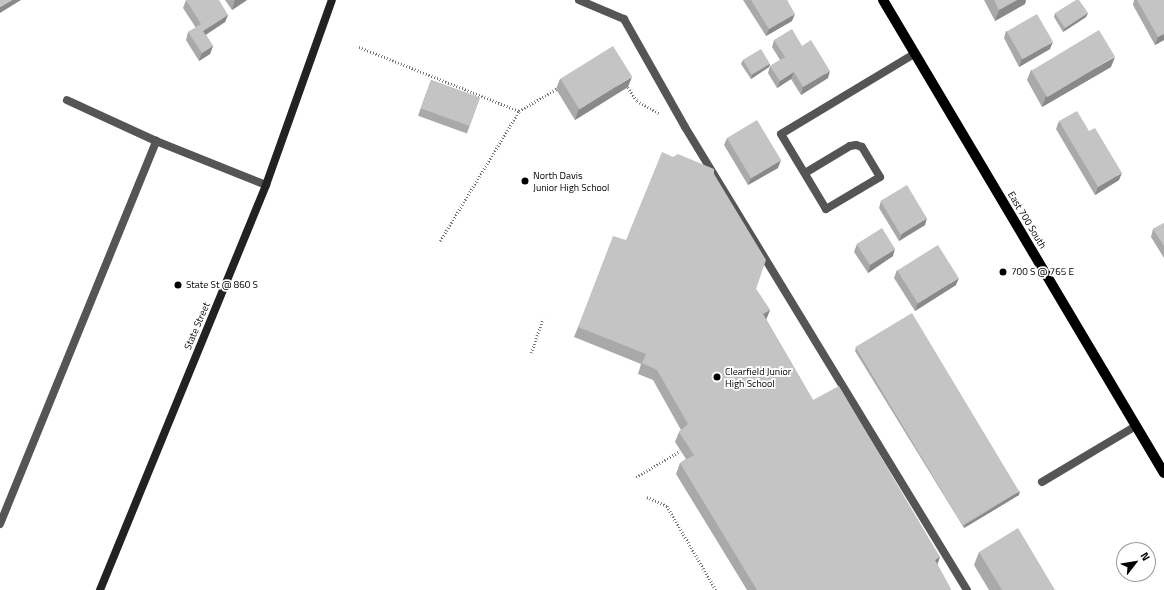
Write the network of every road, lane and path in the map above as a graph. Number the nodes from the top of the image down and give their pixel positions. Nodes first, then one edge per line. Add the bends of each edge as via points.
1 (332, 0) edge
2 (579, 0) edge
3 (883, 0) edge
4 (359, 47) dead end
5 (914, 54) junction
6 (624, 81) edge
7 (563, 85) edge
8 (67, 100) dead end
9 (518, 111) junction
10 (685, 127) junction
11 (156, 141) junction
12 (805, 173) junction
13 (266, 185) junction
14 (440, 241) dead end
15 (543, 320) dead end
16 (531, 353) dead end
17 (1136, 426) junction
18 (680, 451) edge
19 (1164, 473) edge
20 (636, 477) dead end
21 (1042, 482) dead end
22 (647, 498) dead end
23 (0, 524) edge
24 (100, 590) edge
25 (716, 590) edge
26 (967, 590) edge

1 - 13 main road, State Street
2 - 10 lane via 624,19
3 - 5 main road, East 700 South
4 - 9 path
5 - 12 lane via 780,134
5 - 17 main road, East 700 South
6 - 10 path via 637,101
7 - 9 path
8 - 11 lane
9 - 14 path
10 - 26 lane
11 - 13 lane
11 - 23 lane
12 - 12 lane via 850,146 856,145 862,147 880,177 826,209
13 - 24 main road, State Street
15 - 16 path
17 - 19 main road, East 700 South
17 - 21 lane
18 - 20 path
22 - 25 path via 667,506

